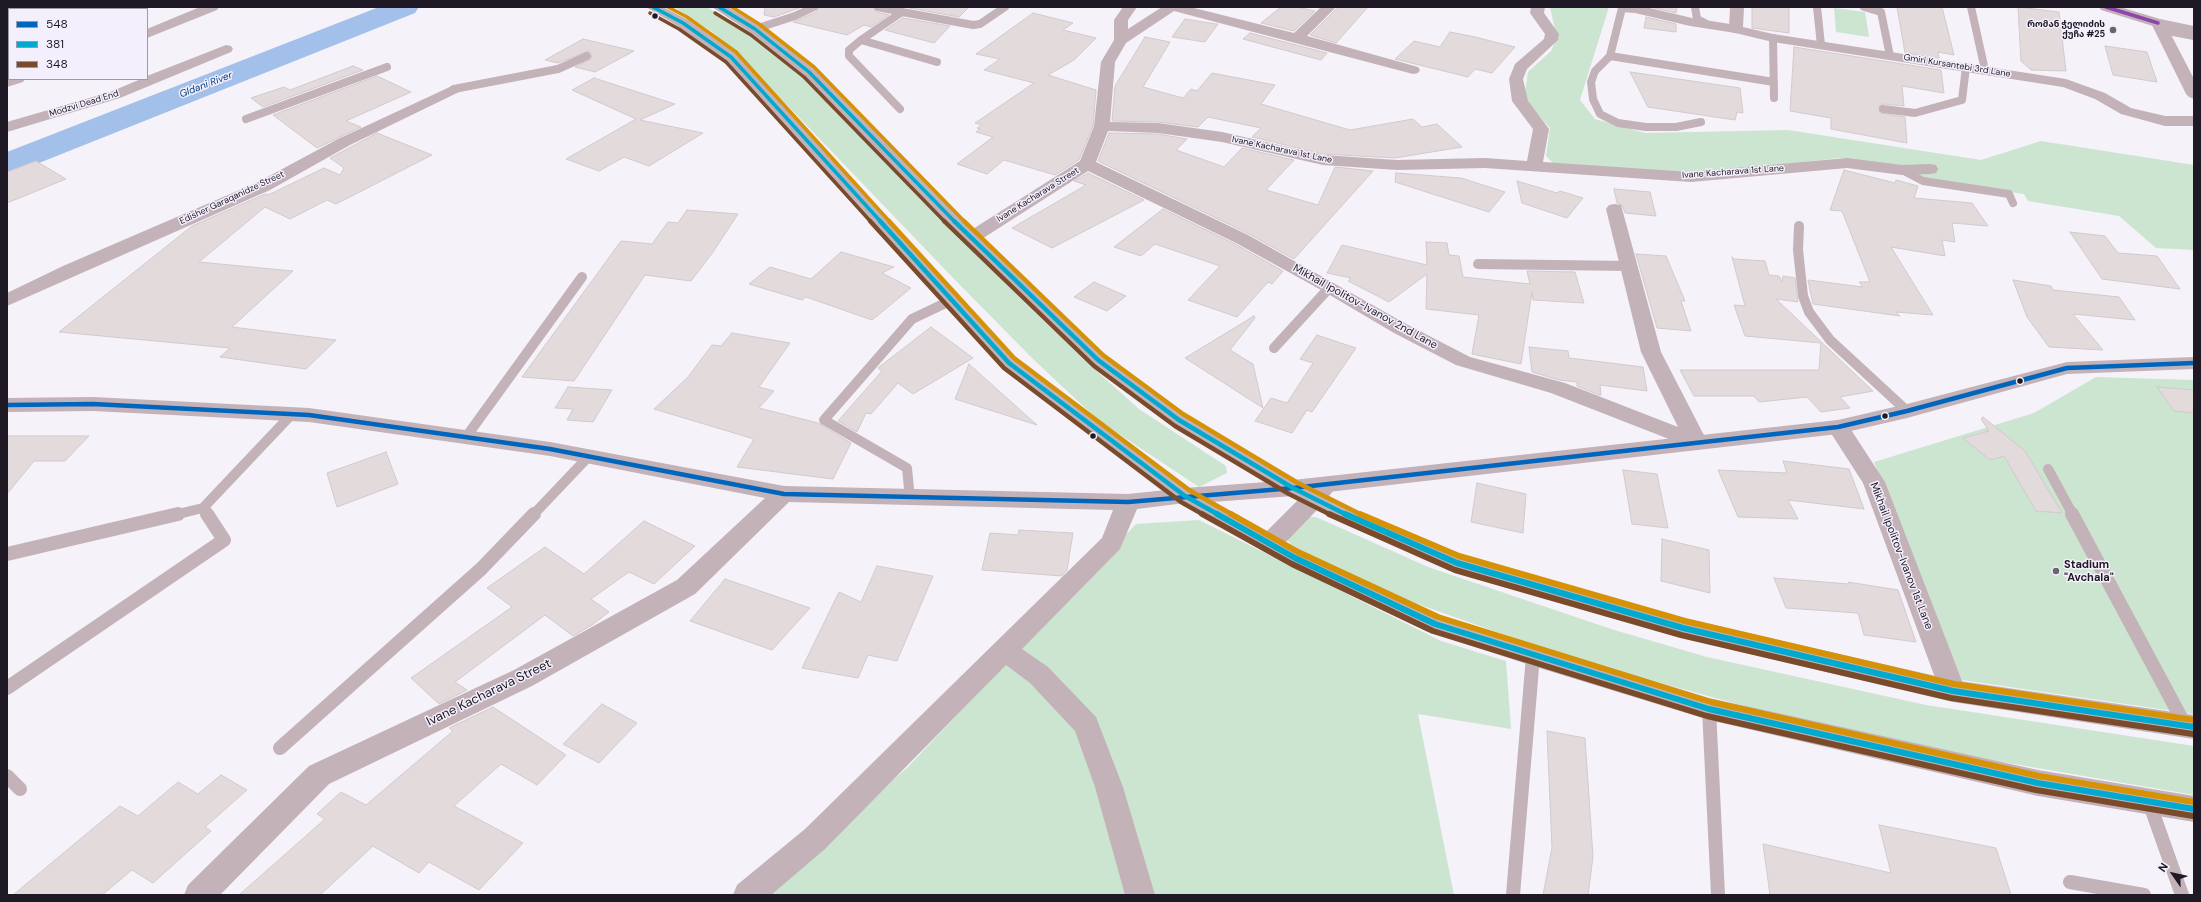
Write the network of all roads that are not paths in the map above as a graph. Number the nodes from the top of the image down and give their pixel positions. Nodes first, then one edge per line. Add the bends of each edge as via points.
1 (212, 7) edge
2 (653, 7) edge
3 (719, 7) edge
4 (814, 7) edge
5 (878, 7) edge
6 (1005, 7) edge
7 (1130, 7) edge
8 (1173, 7) edge
9 (1329, 7) edge
10 (1538, 7) edge
11 (1695, 7) edge
12 (1737, 7) edge
13 (1817, 7) edge
14 (1864, 7) edge
15 (1971, 7) edge
16 (2106, 7) edge
17 (902, 12) junction
18 (1705, 23) junction
19 (2160, 26) junction
20 (755, 28) junction
21 (1736, 29) junction
22 (2194, 30) edge
23 (148, 34) edge
24 (2194, 36) edge
25 (1297, 38) junction
26 (1773, 38) junction
27 (861, 40) junction
28 (1121, 40) junction
29 (1821, 45) junction
30 (226, 49) dead end
31 (587, 56) dead end
32 (1610, 56) junction
33 (1890, 56) junction
34 (937, 62) dead end
35 (387, 67) dead end
36 (1966, 67) junction
37 (1413, 70) dead end
38 (1985, 70) junction
39 (1774, 82) junction
40 (454, 89) joint
41 (2194, 94) edge
42 (1774, 98) dead end
43 (900, 109) dead end
44 (1883, 109) dead end
45 (246, 119) dead end
46 (2194, 121) edge
47 (1701, 122) dead end
48 (1102, 126) junction
49 (7, 127) edge
50 (1087, 164) junction
51 (1534, 167) junction
52 (1930, 169) dead end
53 (1902, 170) junction
54 (2013, 203) dead end
55 (1615, 209) dead end
56 (1799, 226) dead end
57 (970, 238) junction
58 (1478, 264) dead end
59 (1629, 266) junction
60 (582, 278) dead end
61 (1330, 287) junction
62 (7, 300) edge
63 (952, 300) junction
64 (1274, 348) dead end
65 (2194, 363) edge
66 (7, 405) edge
67 (1907, 411) junction
68 (292, 414) junction
69 (1838, 427) junction
70 (466, 437) junction
71 (1697, 443) junction
72 (589, 456) junction
73 (2048, 469) dead end
74 (1311, 490) junction
75 (784, 494) junction
76 (1186, 496) junction
77 (910, 499) junction
78 (1128, 502) junction
79 (203, 508) junction
80 (1269, 544) junction
81 (7, 554) edge
82 (1005, 651) junction
83 (1533, 656) junction
84 (7, 688) edge
85 (1953, 691) junction
86 (1709, 709) junction
87 (2189, 726) edge
88 (280, 748) dead end
89 (7, 776) edge
90 (20, 789) dead end
91 (2149, 802) junction
92 (2194, 810) edge
93 (2070, 882) dead end
94 (199, 895) edge
95 (748, 895) edge
96 (1140, 895) edge
97 (1513, 895) edge
98 (1718, 895) edge
99 (2144, 895) edge
100 (2182, 895) edge

1 - 23 street
2 - 63 main road via 684,23 731,57
3 - 20 main road
4 - 20 lane via 796,16
5 - 17 lane
6 - 17 lane via 980,24 973,25
7 - 28 street via 1121,20
8 - 25 street
8 - 28 street, Ivane Kacharava Street
9 - 25 street
10 - 51 street via 1537,13 1552,34 1551,40 1520,67 1516,79 1520,100 1541,129
11 - 18 lane via 1697,18
12 - 21 street
13 - 29 lane
14 - 33 lane via 1881,12
15 - 38 lane
16 - 19 street
17 - 27 lane
18 - 21 lane
18 - 32 lane via 1622,8
19 - 22 street
19 - 24 lane
19 - 41 street
20 - 57 main road via 809,72
21 - 26 street, Gmiri Kursantebi 3rd Lane
25 - 37 street
26 - 29 street, Gmiri Kursantebi 3rd Lane
26 - 39 lane
27 - 34 lane
27 - 43 lane via 849,50 849,56
28 - 48 street, Ivane Kacharava Street via 1108,62
29 - 33 street, Gmiri Kursantebi 3rd Lane
30 - 49 street, Modzvi Dead End via 114,95
31 - 40 lane via 558,69
32 - 39 lane
32 - 47 lane via 1595,71 1591,82 1593,99 1600,114 1618,123 1646,127 1676,127
33 - 36 street, Gmiri Kursantebi 3rd Lane
35 - 45 lane
36 - 38 street, Gmiri Kursantebi 3rd Lane
36 - 44 lane via 1962,100 1916,113
38 - 46 street, Gmiri Kursantebi 3rd Lane via 2066,83 2100,96 2126,111 2165,120
39 - 42 lane
40 - 62 street, Edisher Garaqanidze Street via 344,142 264,186
48 - 50 street, Ivane Kacharava Street
48 - 51 street, Ivane Kacharava 1st Lane via 1158,128 1222,137 1323,160 1397,165 1485,163
50 - 57 street, Ivane Kacharava Street
50 - 61 street, Mikhail Ipolitov-Ivanov 2nd Lane via 1242,239
51 - 53 street, Ivane Kacharava 1st Lane via 1691,177 1847,163
52 - 53 street, Ivane Kacharava 1st Lane
53 - 54 lane via 1923,181 2009,194
55 - 59 street
56 - 67 lane via 1798,250 1803,296 1809,312 1830,340
57 - 74 main road via 1098,360 1179,420
58 - 59 lane
59 - 71 street via 1651,352
60 - 70 lane
61 - 64 lane
61 - 71 street, Mikhail Ipolitov-Ivanov 2nd Lane via 1401,329 1463,361 1558,388
63 - 76 main road via 1009,363
63 - 77 lane via 912,319 824,420 907,468
65 - 67 street via 2067,368
66 - 68 street via 93,404
67 - 69 street
68 - 70 street
68 - 79 lane
69 - 71 street
69 - 85 street, Mikhail Ipolitov-Ivanov 1st Lane via 1874,482
70 - 72 street
71 - 74 street
72 - 75 street
72 - 88 lane via 481,569
73 - 87 lane
74 - 76 street
74 - 80 main road
74 - 85 main road via 1357,520 1457,563 1683,628
75 - 77 street
75 - 94 street, Ivane Kacharava Street via 686,588 523,678 319,775
76 - 78 street
76 - 80 main road
77 - 78 street
78 - 82 street via 1112,543
79 - 81 lane
79 - 84 lane via 224,540
80 - 83 main road via 1435,624
82 - 95 street via 815,839
82 - 96 street via 1039,675 1086,724 1109,787
83 - 86 main road
83 - 97 lane
85 - 87 main road
86 - 91 main road via 2038,783
86 - 98 lane
89 - 90 lane
91 - 92 main road
91 - 100 lane
93 - 99 lane

